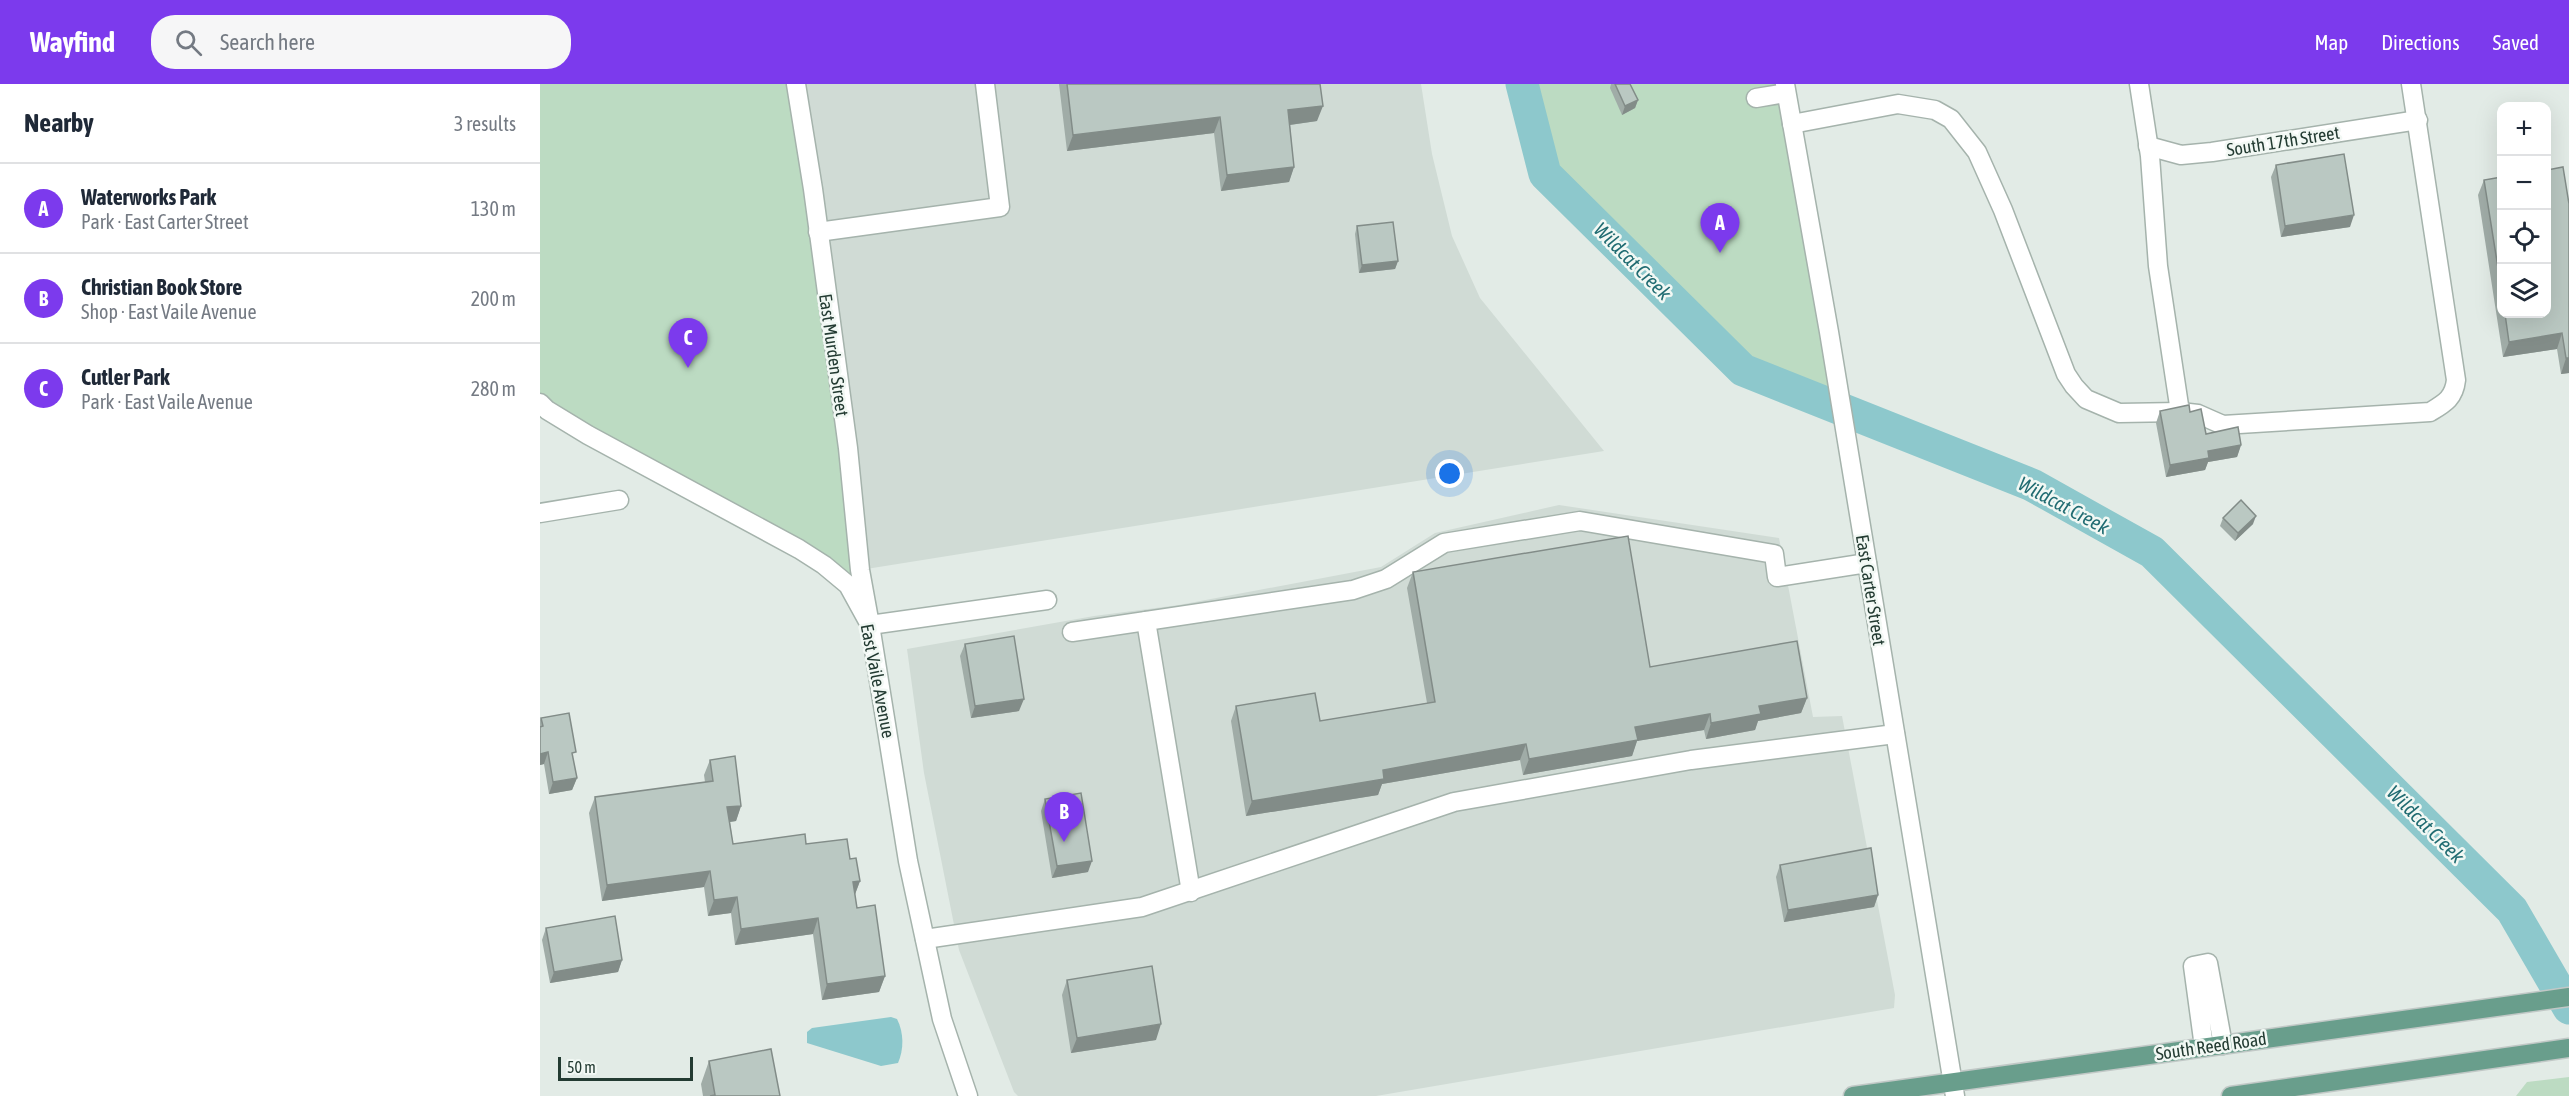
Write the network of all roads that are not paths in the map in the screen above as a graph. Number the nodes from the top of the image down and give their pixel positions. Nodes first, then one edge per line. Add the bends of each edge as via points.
1 (796, 84) edge
2 (985, 84) edge
3 (2139, 84) edge
4 (2411, 84) edge
5 (1786, 89) edge
6 (1756, 98) dead end
7 (2418, 120) junction
8 (1792, 124) junction
9 (2148, 146) junction
10 (818, 232) junction
11 (540, 403) edge
12 (2180, 411) junction
13 (620, 500) dead end
14 (540, 513) edge
15 (1867, 563) junction
16 (1047, 600) dead end
17 (1146, 621) junction
18 (870, 625) junction
19 (1072, 632) dead end
20 (1895, 734) junction
21 (1191, 892) junction
22 (925, 939) junction
23 (2569, 997) edge
24 (2223, 1045) junction
25 (2204, 1047) junction
26 (2569, 1048) edge
27 (1953, 1089) edge
28 (968, 1096) edge
29 (1852, 1096) edge
30 (2231, 1096) edge

1 - 10 street, East Murden Street
2 - 10 street via 1000,207
3 - 9 street
4 - 7 street
5 - 6 street
5 - 8 street, East Carter Street
7 - 9 street, South 17th Street via 2181,155
7 - 12 street via 2456,380 2450,400 2430,412 2223,425
8 - 12 street via 1898,104 1935,110 1951,119 1977,152 2074,386 2086,399 2119,413
8 - 15 street, East Carter Street
9 - 12 street via 2158,266
10 - 18 street, East Murden Street
11 - 18 street, East Vaile Avenue via 588,435 824,565 848,585
13 - 14 street
15 - 17 street via 1777,577 1774,554 1580,521 1444,543 1386,579 1353,590
15 - 20 street, East Carter Street
16 - 18 street
17 - 19 street
17 - 21 street
18 - 22 street, East Vaile Avenue via 908,861
20 - 21 street via 1691,760 1454,802
20 - 27 street, East Carter Street
21 - 22 street via 1142,907
22 - 28 street, East Vaile Avenue via 942,1019
23 - 24 main road, South Reed Road
24 - 25 main road, South Reed Road
24 - 25 street via 2208,963 2193,966
25 - 27 main road, South Reed Road
26 - 30 main road
27 - 29 main road, South Reed Road

